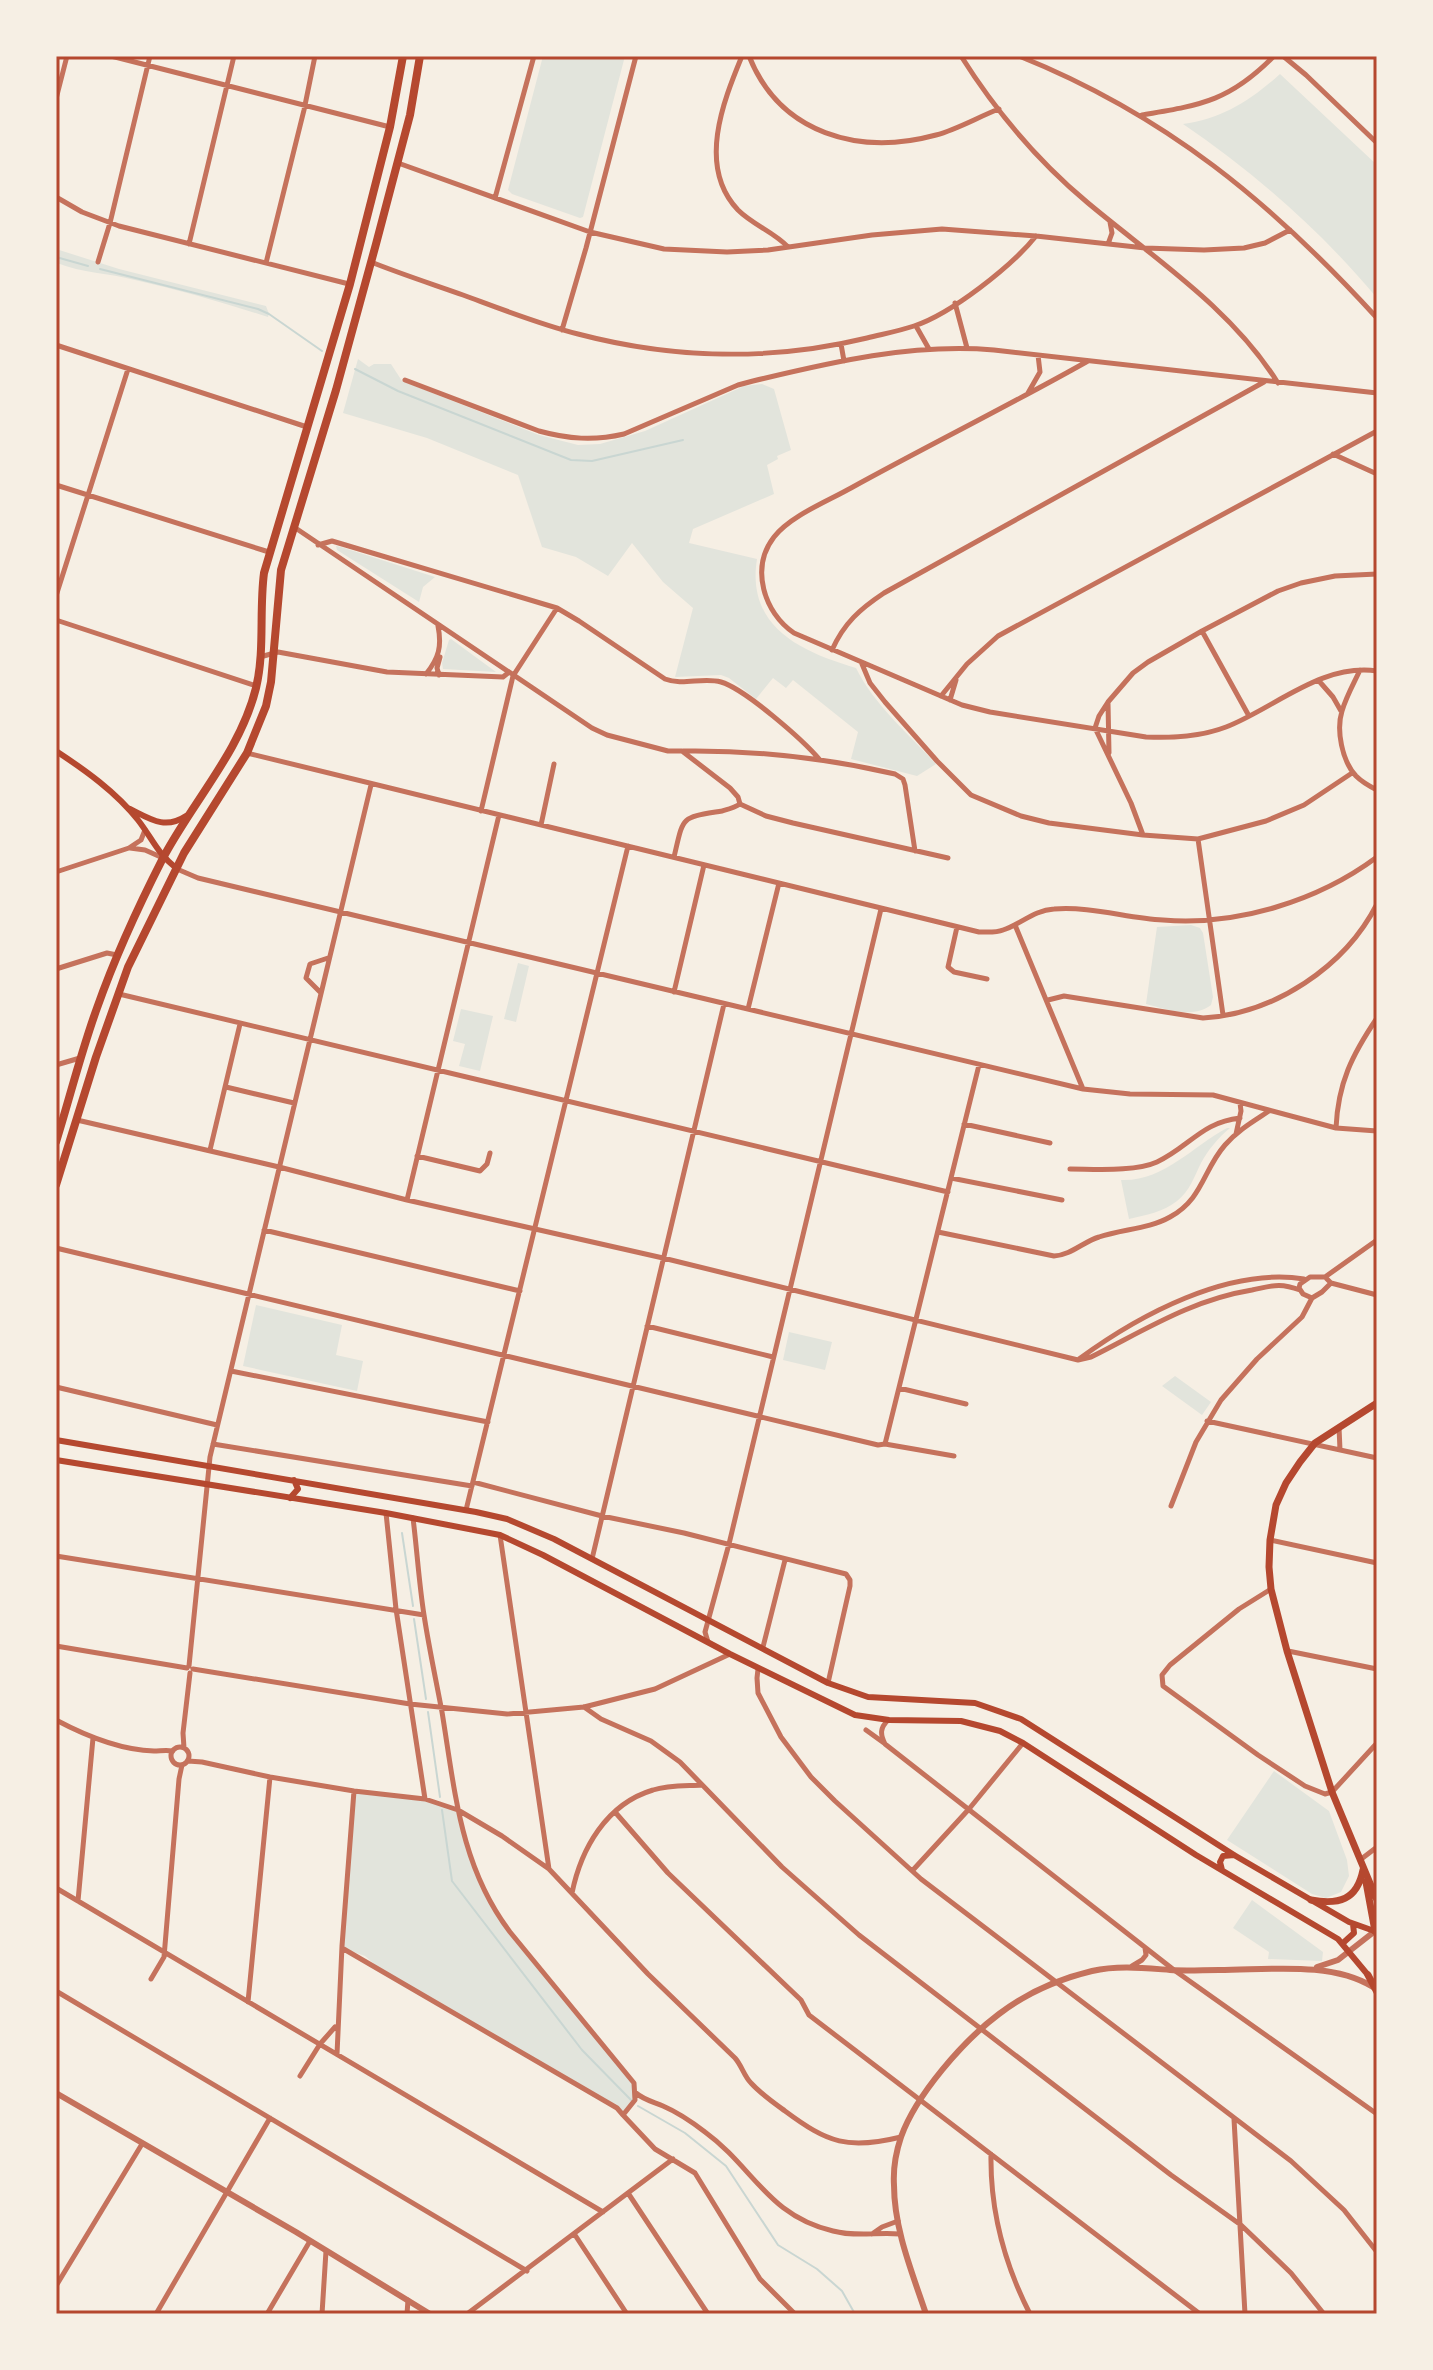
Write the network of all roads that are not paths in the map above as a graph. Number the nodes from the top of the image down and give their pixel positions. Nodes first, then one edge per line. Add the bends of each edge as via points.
1 (67, 56) edge
2 (111, 56) edge
3 (150, 56) edge
4 (234, 56) edge
5 (315, 56) edge
6 (403, 56) edge
7 (420, 56) edge
8 (534, 56) edge
9 (636, 56) edge
10 (742, 56) edge
11 (749, 56) edge
12 (961, 56) edge
13 (1019, 56) edge
14 (1274, 56) edge
15 (1283, 56) edge
16 (149, 65) junction
17 (228, 85) junction
18 (56, 99) edge
19 (305, 105) junction
20 (999, 109) junction
21 (1141, 115) junction
22 (390, 127) junction
23 (1377, 143) edge
24 (398, 163) junction
25 (56, 197) edge
26 (495, 198) junction
27 (1109, 221) junction
28 (110, 223) junction
29 (1290, 230) junction
30 (590, 232) junction
31 (1036, 236) junction
32 (189, 244) junction
33 (1108, 244) junction
34 (788, 247) junction
35 (1145, 248) junction
36 (98, 262) dead end
37 (371, 262) junction
38 (266, 263) junction
39 (350, 284) junction
40 (955, 303) junction
41 (1377, 318) edge
42 (916, 326) junction
43 (562, 330) junction
44 (841, 344) junction
45 (56, 345) edge
46 (967, 348) junction
47 (929, 349) junction
48 (1038, 355) junction
49 (844, 361) junction
50 (1088, 361) junction
51 (128, 369) junction
52 (405, 380) dead end
53 (1264, 382) junction
54 (1278, 384) junction
55 (1377, 393) edge
56 (1027, 394) junction
57 (307, 427) junction
58 (1377, 431) edge
59 (1333, 454) junction
60 (1377, 474) edge
61 (56, 485) edge
62 (88, 495) junction
63 (294, 527) junction
64 (318, 545) junction
65 (269, 552) junction
66 (1377, 574) edge
67 (56, 596) edge
68 (557, 608) junction
69 (56, 620) edge
70 (438, 626) junction
71 (1202, 631) junction
72 (449, 634) junction
73 (832, 650) junction
74 (274, 652) junction
75 (260, 657) junction
76 (861, 663) junction
77 (1360, 670) junction
78 (1377, 671) edge
79 (510, 674) junction
80 (425, 675) junction
81 (439, 675) junction
82 (958, 676) junction
83 (1319, 681) junction
84 (257, 686) junction
85 (941, 696) junction
86 (950, 700) junction
87 (1108, 702) junction
88 (1341, 712) junction
89 (1249, 716) junction
90 (1095, 728) junction
91 (1110, 731) junction
92 (56, 751) edge
93 (682, 751) junction
94 (247, 753) junction
95 (1109, 755) junction
96 (820, 760) junction
97 (554, 764) dead end
98 (1352, 773) junction
99 (371, 785) junction
100 (1377, 790) edge
101 (740, 804) junction
102 (127, 808) junction
103 (481, 811) junction
104 (191, 814) junction
105 (499, 815) junction
106 (541, 825) junction
107 (145, 830) junction
108 (1143, 835) junction
109 (1198, 839) junction
110 (628, 846) junction
111 (129, 848) junction
112 (915, 851) junction
113 (674, 857) junction
114 (1377, 857) edge
115 (163, 858) junction
116 (948, 858) dead end
117 (704, 865) junction
118 (176, 868) junction
119 (56, 872) edge
120 (779, 883) junction
121 (1377, 904) edge
122 (881, 909) junction
123 (340, 912) junction
124 (1209, 919) junction
125 (1015, 925) junction
126 (957, 927) junction
127 (468, 942) junction
128 (117, 955) junction
129 (329, 958) junction
130 (56, 969) edge
131 (597, 973) junction
132 (987, 979) dead end
133 (674, 992) junction
134 (321, 993) junction
135 (118, 994) junction
136 (1048, 1000) junction
137 (724, 1004) junction
138 (748, 1009) junction
139 (1223, 1015) junction
140 (1377, 1018) edge
141 (240, 1024) junction
142 (1377, 1028) edge
143 (1368, 1031) junction
144 (851, 1034) junction
145 (310, 1040) junction
146 (81, 1058) junction
147 (56, 1065) edge
148 (979, 1065) junction
149 (437, 1070) junction
150 (226, 1087) junction
151 (1083, 1089) junction
152 (566, 1102) junction
153 (294, 1103) junction
154 (1240, 1103) junction
155 (1270, 1110) junction
156 (1240, 1118) junction
157 (77, 1120) junction
158 (964, 1124) junction
159 (1336, 1128) junction
160 (694, 1131) junction
161 (1377, 1131) edge
162 (1236, 1135) junction
163 (56, 1142) edge
164 (1050, 1143) dead end
165 (210, 1150) junction
166 (490, 1153) dead end
167 (417, 1156) junction
168 (820, 1161) junction
169 (279, 1167) junction
170 (1070, 1169) dead end
171 (951, 1178) junction
172 (56, 1185) edge
173 (948, 1192) junction
174 (407, 1200) junction
175 (1062, 1200) dead end
176 (535, 1227) junction
177 (264, 1230) junction
178 (938, 1232) junction
179 (1377, 1240) edge
180 (56, 1248) edge
181 (663, 1258) junction
182 (1325, 1277) junction
183 (1304, 1279) junction
184 (1331, 1283) junction
185 (788, 1288) junction
186 (1299, 1288) junction
187 (520, 1291) junction
188 (249, 1293) junction
189 (1377, 1295) edge
190 (1312, 1298) junction
191 (917, 1319) junction
192 (647, 1326) junction
193 (504, 1354) junction
194 (773, 1357) junction
195 (1078, 1360) junction
196 (231, 1371) junction
197 (56, 1387) edge
198 (633, 1387) junction
199 (899, 1388) junction
200 (1377, 1403) edge
201 (966, 1404) dead end
202 (759, 1416) junction
203 (1207, 1421) junction
204 (488, 1422) junction
205 (217, 1425) junction
206 (1339, 1426) junction
207 (56, 1440) edge
208 (1315, 1443) junction
209 (213, 1444) junction
210 (885, 1444) junction
211 (1340, 1450) junction
212 (954, 1456) dead end
213 (1377, 1458) edge
214 (56, 1460) edge
215 (208, 1466) junction
216 (294, 1480) junction
217 (309, 1483) junction
218 (472, 1484) junction
219 (206, 1485) junction
220 (290, 1498) junction
221 (306, 1501) junction
222 (1171, 1506) dead end
223 (466, 1510) junction
224 (386, 1513) junction
225 (602, 1516) junction
226 (413, 1518) junction
227 (500, 1535) junction
228 (1270, 1540) junction
229 (729, 1544) junction
230 (56, 1556) edge
231 (592, 1559) junction
232 (785, 1560) junction
233 (1377, 1563) edge
234 (198, 1580) junction
235 (1271, 1589) junction
236 (653, 1590) junction
237 (643, 1608) junction
238 (396, 1609) junction
239 (424, 1615) junction
240 (710, 1620) junction
241 (708, 1642) junction
242 (56, 1646) edge
243 (763, 1647) junction
244 (1287, 1651) junction
245 (730, 1654) junction
246 (758, 1669) junction
247 (1377, 1669) edge
248 (190, 1670) junction
249 (828, 1683) junction
250 (410, 1704) junction
251 (584, 1707) junction
252 (441, 1708) junction
253 (525, 1713) junction
254 (56, 1720) edge
255 (889, 1720) junction
256 (866, 1730) dead end
257 (93, 1738) junction
258 (1023, 1743) junction
259 (1377, 1743) edge
260 (885, 1744) junction
261 (178, 1749) junction
262 (156, 1751) junction
263 (171, 1759) junction
264 (184, 1762) junction
265 (270, 1777) junction
266 (703, 1785) junction
267 (354, 1791) junction
268 (1332, 1792) junction
269 (425, 1799) junction
270 (969, 1809) junction
271 (458, 1810) junction
272 (615, 1812) junction
273 (1377, 1847) edge
274 (1234, 1855) junction
275 (1362, 1864) junction
276 (549, 1869) junction
277 (913, 1870) junction
278 (1222, 1870) junction
279 (56, 1888) edge
280 (572, 1893) junction
281 (1311, 1900) junction
282 (1377, 1900) edge
283 (78, 1901) junction
284 (1353, 1924) junction
285 (1376, 1932) edge
286 (1343, 1943) junction
287 (1144, 1947) junction
288 (342, 1948) junction
289 (163, 1950) junction
290 (1349, 1950) junction
291 (1131, 1966) junction
292 (1174, 1970) junction
293 (1302, 1970) junction
294 (1368, 1975) joint
295 (151, 1979) dead end
296 (1057, 1983) junction
297 (1376, 1990) edge
298 (56, 1991) edge
299 (248, 2002) junction
300 (338, 2023) junction
301 (981, 2029) junction
302 (320, 2044) junction
303 (337, 2055) junction
304 (300, 2076) dead end
305 (56, 2093) edge
306 (635, 2097) junction
307 (921, 2100) junction
308 (1377, 2114) edge
309 (623, 2115) junction
310 (270, 2118) junction
311 (1234, 2118) junction
312 (901, 2137) junction
313 (886, 2141) junction
314 (142, 2144) junction
315 (898, 2149) junction
316 (991, 2154) junction
317 (674, 2159) junction
318 (226, 2193) junction
319 (628, 2193) junction
320 (603, 2212) junction
321 (898, 2221) junction
322 (1241, 2225) junction
323 (900, 2234) junction
324 (575, 2235) junction
325 (871, 2235) junction
326 (310, 2241) junction
327 (326, 2251) junction
328 (1377, 2252) edge
329 (527, 2271) junction
330 (56, 2286) edge
331 (408, 2300) junction
332 (156, 2314) edge
333 (267, 2314) edge
334 (322, 2314) edge
335 (407, 2314) edge
336 (430, 2314) edge
337 (467, 2314) edge
338 (627, 2314) edge
339 (708, 2314) edge
340 (795, 2314) edge
341 (926, 2314) edge
342 (1030, 2314) edge
343 (1200, 2314) edge
344 (1245, 2314) edge
345 (1324, 2314) edge

1 - 18 street
2 - 16 street
3 - 16 street
4 - 17 street
5 - 19 street
6 - 22 highway
7 - 24 highway
8 - 26 street
9 - 30 street
10 - 34 street via 718,123 720,175 738,209
11 - 20 street via 764,87 783,109 833,135 911,140
12 - 20 street
13 - 21 street
14 - 21 street via 1218,98
15 - 23 street
16 - 17 street
16 - 28 street
17 - 19 street
17 - 32 street
19 - 22 street
19 - 38 street
20 - 27 street via 1064,181
21 - 29 street via 1222,171
22 - 39 highway
24 - 26 street
24 - 37 highway
25 - 28 street
26 - 30 street
27 - 33 street
27 - 35 street
28 - 32 street
28 - 36 street
29 - 35 street via 1244,248
29 - 41 street
30 - 34 street via 664,249 727,252
30 - 43 street
31 - 33 street
31 - 34 street via 917,229
31 - 40 street via 1013,262
32 - 38 street
33 - 35 street
35 - 54 street via 1239,332
37 - 43 street
37 - 63 highway
38 - 39 street
39 - 57 highway
40 - 42 street
40 - 46 street
42 - 44 street
42 - 47 street
43 - 44 street via 684,353 759,355
44 - 49 street
45 - 51 street
46 - 47 street
46 - 48 street
47 - 49 street
48 - 50 street
48 - 56 street via 1040,372
49 - 52 street via 738,385 604,439 539,431
50 - 53 street
50 - 56 street
51 - 57 street
51 - 62 street
53 - 54 street
53 - 73 street via 884,593 847,622
54 - 55 street
56 - 73 street via 806,513 775,536 762,571 771,608 786,628
57 - 65 highway
58 - 59 street
59 - 60 street
59 - 82 street via 998,636
61 - 62 street
62 - 65 street
62 - 67 street
63 - 64 street
63 - 74 highway via 278,582
64 - 68 street via 332,541
64 - 70 street
65 - 75 highway via 260,605
66 - 71 street via 1301,583
68 - 79 street
68 - 96 street via 665,679 730,685
69 - 84 street
70 - 72 street
70 - 80 street via 440,649
71 - 87 street via 1141,668
71 - 89 street
72 - 79 street
72 - 81 street
73 - 76 street
74 - 75 street
74 - 80 street
74 - 94 highway via 266,706
75 - 84 highway
76 - 85 street
76 - 108 street via 885,702 971,795 1049,823
77 - 78 street
77 - 83 street
77 - 88 street
79 - 81 street
79 - 93 street via 599,732
79 - 103 street
80 - 81 street
82 - 85 street
82 - 86 street
83 - 88 street
83 - 89 street
84 - 104 highway via 228,753
85 - 86 street
86 - 90 street via 990,712
87 - 90 street
87 - 91 street
88 - 98 street via 1340,735
89 - 91 street via 1192,736
90 - 91 street
90 - 95 street
91 - 95 street
92 - 102 main road
93 - 96 street
93 - 101 street via 730,788
94 - 99 street
94 - 118 highway
95 - 108 street
96 - 112 street via 900,776
97 - 106 street
98 - 100 street
98 - 109 street via 1304,805
99 - 103 street
99 - 123 street
101 - 112 street via 766,816
101 - 113 street via 688,817
102 - 104 main road via 164,824
102 - 107 main road
103 - 105 street
104 - 115 highway
105 - 106 street
105 - 127 street
106 - 110 street
107 - 111 street
107 - 115 main road
108 - 109 street
109 - 124 street
110 - 113 street
110 - 131 street
111 - 115 street
111 - 119 street
112 - 116 street
113 - 117 street
114 - 124 street via 1301,899
115 - 118 main road
115 - 128 highway
117 - 120 street
117 - 133 street
118 - 123 street
118 - 135 highway
120 - 122 street
120 - 138 street
121 - 139 street via 1340,954 1302,984 1255,1008
122 - 126 street
122 - 144 street
123 - 127 street
123 - 129 street
124 - 125 street via 1166,921 1054,909
124 - 139 street
125 - 126 street via 991,932
125 - 136 street
126 - 132 street via 948,967
127 - 131 street
127 - 149 street
128 - 130 street via 107,953
128 - 146 highway
129 - 134 street
129 - 134 street via 310,964 306,978
131 - 133 street
131 - 152 street
133 - 137 street
134 - 145 street
135 - 141 street
135 - 157 highway
136 - 139 street via 1064,996 1184,1016
136 - 151 street
137 - 138 street
137 - 160 street
138 - 144 street
140 - 143 street
141 - 145 street
141 - 150 street
142 - 143 street
143 - 159 street via 1341,1084
144 - 148 street
144 - 168 street
145 - 149 street
145 - 153 street
146 - 147 street
146 - 163 highway
148 - 151 street
148 - 158 street
149 - 152 street
149 - 167 street
150 - 153 street
150 - 165 street
151 - 154 street via 1213,1095
152 - 160 street
152 - 176 street
153 - 169 street
154 - 155 street
154 - 156 street
155 - 159 street
155 - 162 street
156 - 162 street
156 - 170 street via 1217,1122 1148,1165
157 - 165 street
157 - 172 highway
158 - 164 street
158 - 171 street
159 - 161 street
160 - 168 street
160 - 181 street
162 - 178 street via 1212,1164 1197,1194 1175,1214 1096,1238 1060,1256
165 - 169 street
166 - 167 street via 480,1171
167 - 174 street
168 - 173 street
168 - 185 street
169 - 174 street
169 - 177 street
171 - 173 street
171 - 175 street
173 - 178 street
174 - 176 street
176 - 181 street
176 - 187 street
177 - 187 street
177 - 188 street
178 - 191 street
179 - 182 street
180 - 188 street
181 - 185 street
181 - 192 street
182 - 183 street
182 - 184 street
183 - 186 street
183 - 195 street via 1252,1278 1205,1291 1134,1323
184 - 189 street
184 - 190 street
185 - 191 street
185 - 194 street
186 - 190 street
186 - 195 street via 1277,1284 1216,1297
187 - 193 street
188 - 193 street
188 - 196 street
190 - 203 street via 1302,1317 1234,1383
191 - 195 street
191 - 199 street
192 - 194 street
192 - 198 street
193 - 198 street
193 - 204 street
194 - 202 street
196 - 204 street
196 - 205 street
197 - 205 street
198 - 202 street
198 - 225 street
199 - 201 street
199 - 210 street
200 - 206 main road
202 - 210 street
202 - 229 street
203 - 208 street
203 - 222 street
204 - 218 street
205 - 209 street
206 - 208 main road
206 - 211 street
207 - 215 main road
208 - 211 street
208 - 228 main road via 1286,1483
209 - 215 street
209 - 218 street
210 - 212 street
211 - 213 street
214 - 219 main road
215 - 216 main road
215 - 219 street
216 - 217 main road
216 - 220 main road via 298,1489
217 - 221 main road
217 - 223 main road
218 - 223 street
218 - 225 street
219 - 220 main road
219 - 234 street
220 - 221 main road
221 - 224 main road
223 - 231 main road via 507,1519
224 - 226 main road
224 - 238 street
225 - 229 street
225 - 231 street
226 - 227 main road
226 - 239 street
227 - 237 main road
227 - 253 street
228 - 233 street
228 - 235 main road
229 - 232 street
229 - 240 street
230 - 234 street
231 - 236 main road
232 - 243 street
232 - 249 street via 849,1577
234 - 238 street
234 - 248 street
235 - 244 main road
235 - 268 street via 1170,1665 1161,1680 1167,1690 1305,1786
236 - 237 main road
236 - 240 main road
237 - 241 main road
238 - 239 street
238 - 250 street
239 - 252 street
240 - 241 street
240 - 243 main road
241 - 245 main road
242 - 248 street
243 - 249 main road
244 - 247 street
244 - 268 main road
245 - 246 main road
245 - 251 street via 655,1689
246 - 255 main road via 855,1715
246 - 277 street via 758,1693 798,1760 835,1801
248 - 250 street
248 - 261 street
249 - 274 main road via 868,1697 975,1703 1021,1719
250 - 252 street
250 - 269 street
251 - 253 street
251 - 266 street via 651,1741
252 - 253 street
252 - 271 street
253 - 276 street
254 - 257 street
255 - 258 main road via 970,1722
255 - 260 street via 881,1732
256 - 260 street
257 - 262 street
257 - 283 street
258 - 270 street
258 - 278 main road
259 - 268 street
260 - 270 street
261 - 262 street
261 - 263 street
261 - 264 street
262 - 263 street
263 - 264 street
264 - 265 street
264 - 289 street
265 - 267 street
265 - 299 street
266 - 272 street via 652,1790
266 - 301 street via 782,1867 859,1935
267 - 269 street
267 - 288 street
268 - 275 main road
269 - 271 street
270 - 277 street
270 - 287 street
271 - 276 street
271 - 306 street via 471,1862 494,1910 616,2059 634,2083
272 - 280 street via 584,1852
272 - 307 street via 668,1873 801,2000 809,2015
273 - 275 street
274 - 278 main road via 1223,1856
274 - 281 main road
275 - 281 main road via 1357,1889 1345,1899
275 - 282 main road
275 - 285 main road
276 - 280 street
277 - 296 street
278 - 286 main road
279 - 283 street
280 - 313 street via 770,2100 823,2137 854,2144
281 - 284 main road
283 - 289 street
284 - 285 main road
284 - 286 main road via 1354,1933
285 - 290 street
286 - 290 main road
287 - 291 street via 1146,1955
287 - 292 street
288 - 300 street
288 - 309 street
289 - 295 street
289 - 299 street
290 - 293 street via 1330,1963
290 - 294 main road
291 - 292 street
291 - 296 street
292 - 293 street
292 - 308 street
293 - 297 street via 1350,1975
294 - 297 main road
296 - 301 street via 1023,1998
296 - 311 street
298 - 310 street
299 - 302 street
300 - 302 street
300 - 303 street
301 - 307 street
301 - 322 street
302 - 303 street
302 - 304 street
303 - 320 street
305 - 314 street
306 - 309 street
306 - 325 street via 666,2107 705,2131 783,2210 831,2231
307 - 312 street
307 - 316 street
309 - 317 street via 655,2149
310 - 318 street
310 - 329 street
311 - 322 street
311 - 328 street via 1317,2184
312 - 313 street
312 - 315 street
313 - 315 street
314 - 318 street
314 - 330 street
315 - 321 street
316 - 342 street via 1003,2250
316 - 343 street
317 - 319 street
317 - 340 street via 695,2173 760,2279
318 - 326 street
318 - 332 street
319 - 320 street
319 - 339 street
320 - 324 street
321 - 323 street
321 - 325 street
322 - 344 street
322 - 345 street
323 - 325 street
323 - 341 street
324 - 329 street
324 - 338 street
326 - 327 street
326 - 333 street
327 - 331 street
327 - 334 street
329 - 337 street
331 - 335 street
331 - 336 street

